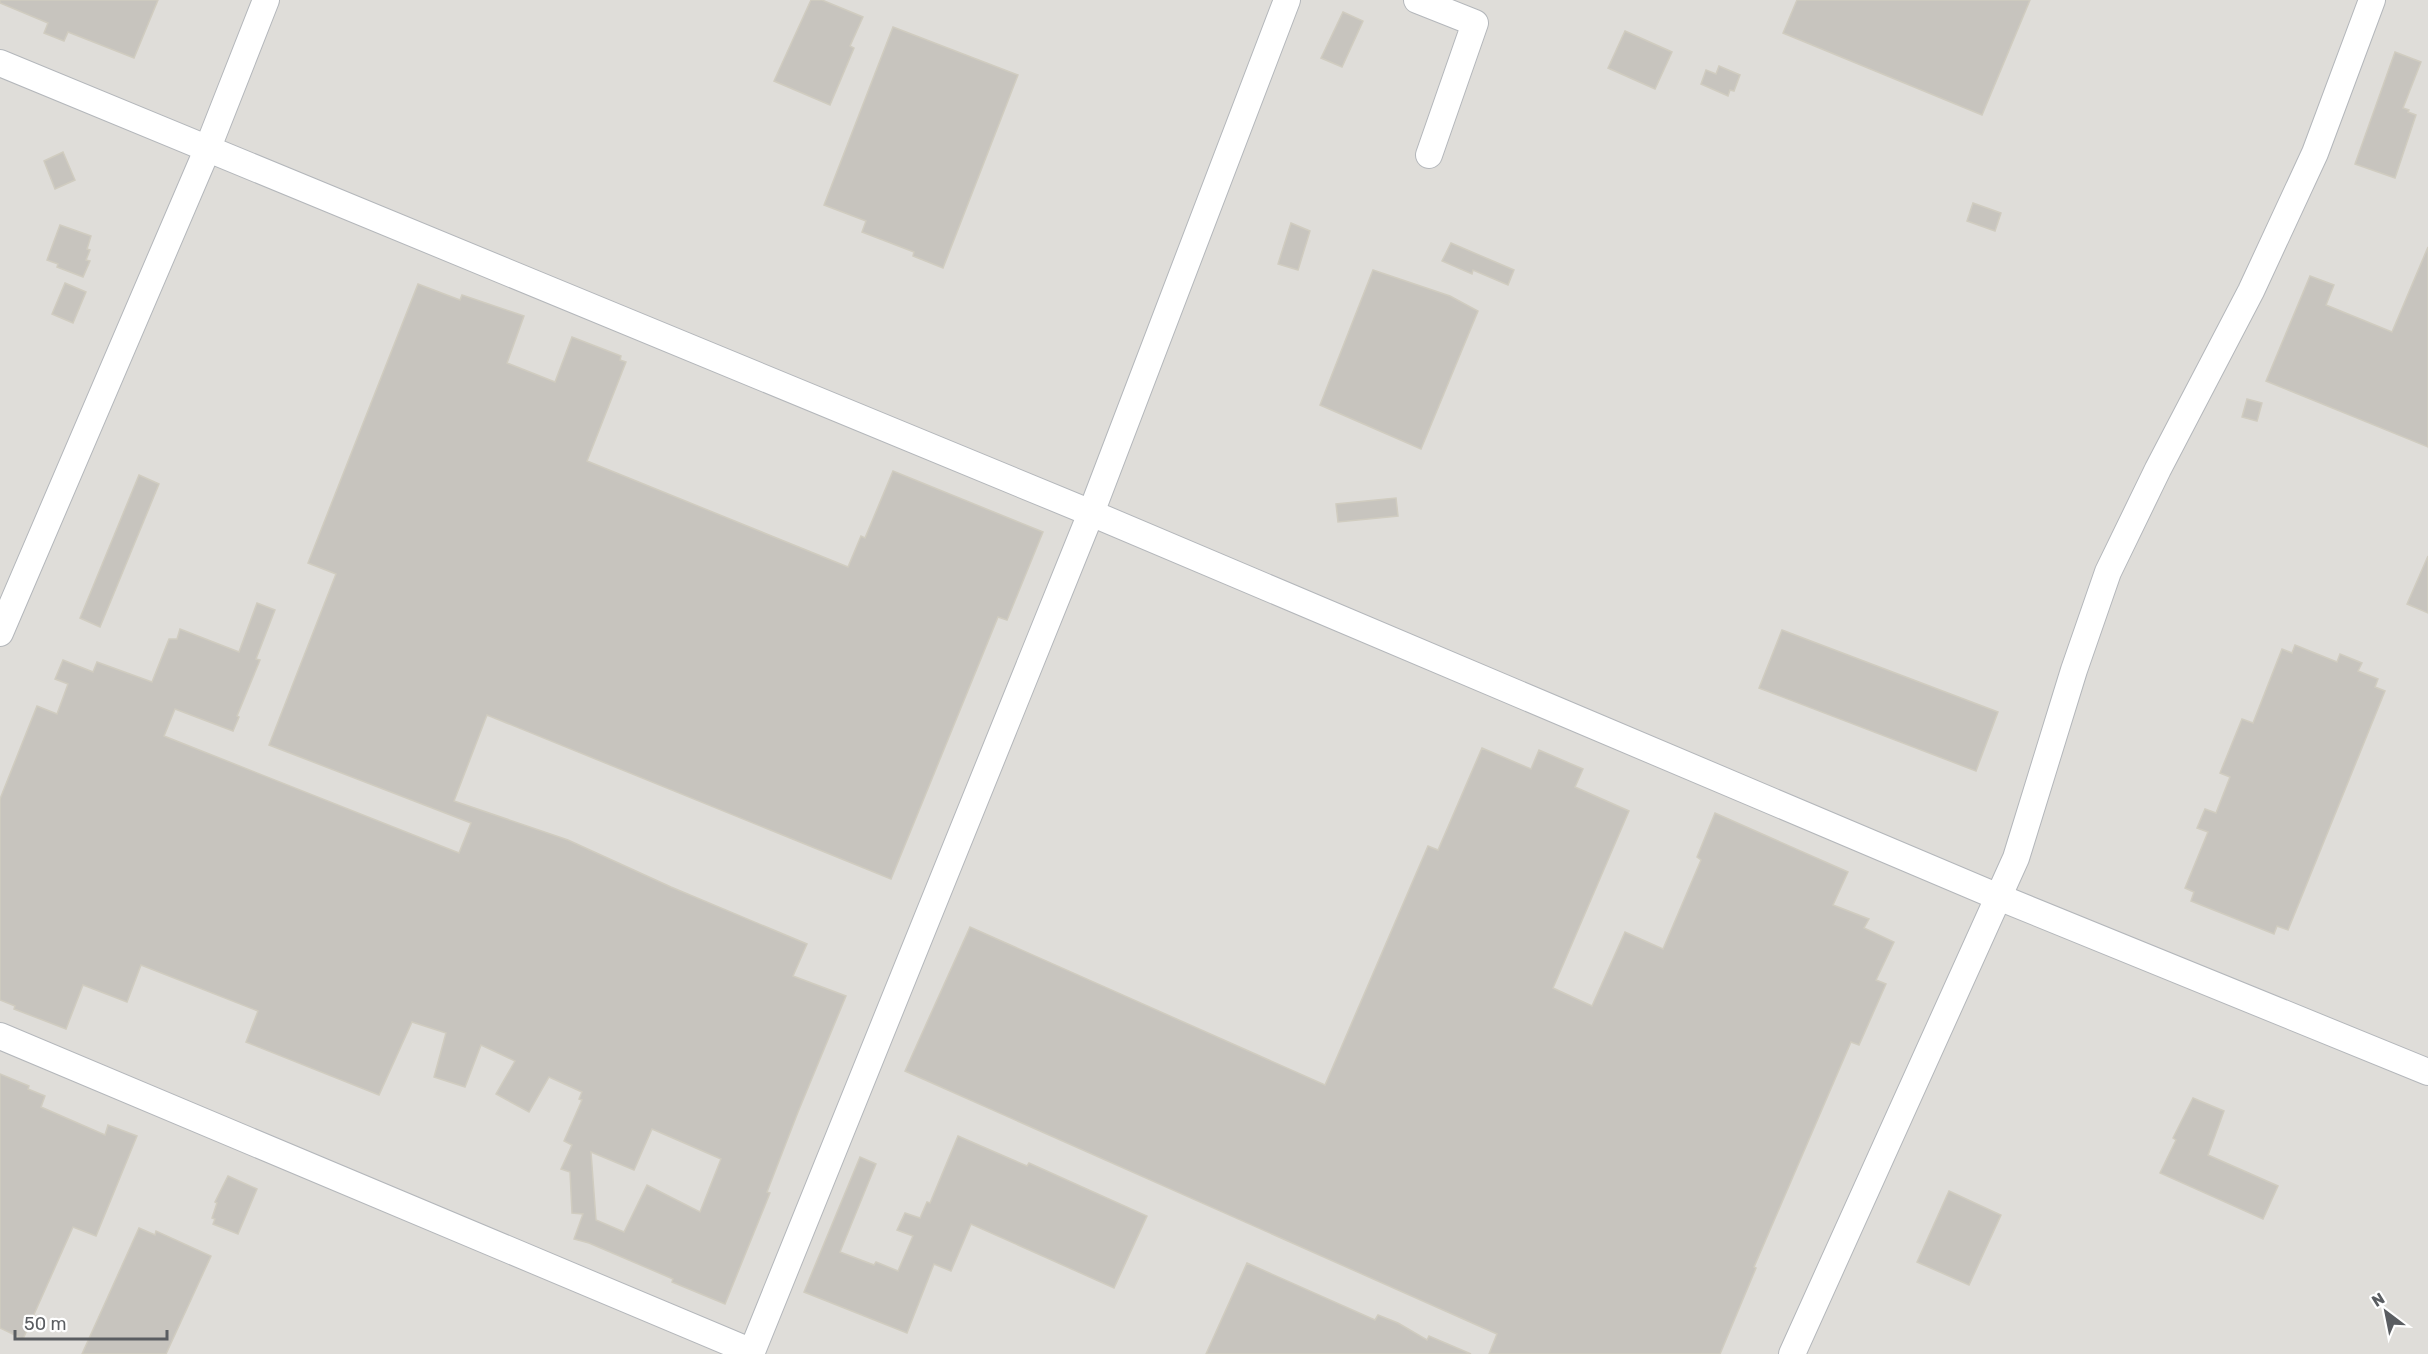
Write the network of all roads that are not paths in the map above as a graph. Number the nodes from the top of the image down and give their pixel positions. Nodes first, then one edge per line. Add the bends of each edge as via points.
1 (266, 0) edge
2 (1287, 0) edge
3 (1417, 0) edge
4 (2372, 0) edge
5 (0, 63) edge
6 (207, 150) junction
7 (1429, 155) dead end
8 (1091, 513) junction
9 (0, 633) edge
10 (1996, 896) junction
11 (0, 1036) edge
12 (2428, 1072) edge
13 (752, 1353) edge
14 (1792, 1354) edge

1 - 6 street
2 - 8 street
3 - 7 street via 1475,23
4 - 10 street via 2315,153 2251,291 2108,572 2016,858
5 - 6 street
6 - 8 street
6 - 9 street
8 - 10 street
8 - 13 street
10 - 12 street
10 - 14 street
11 - 13 street

